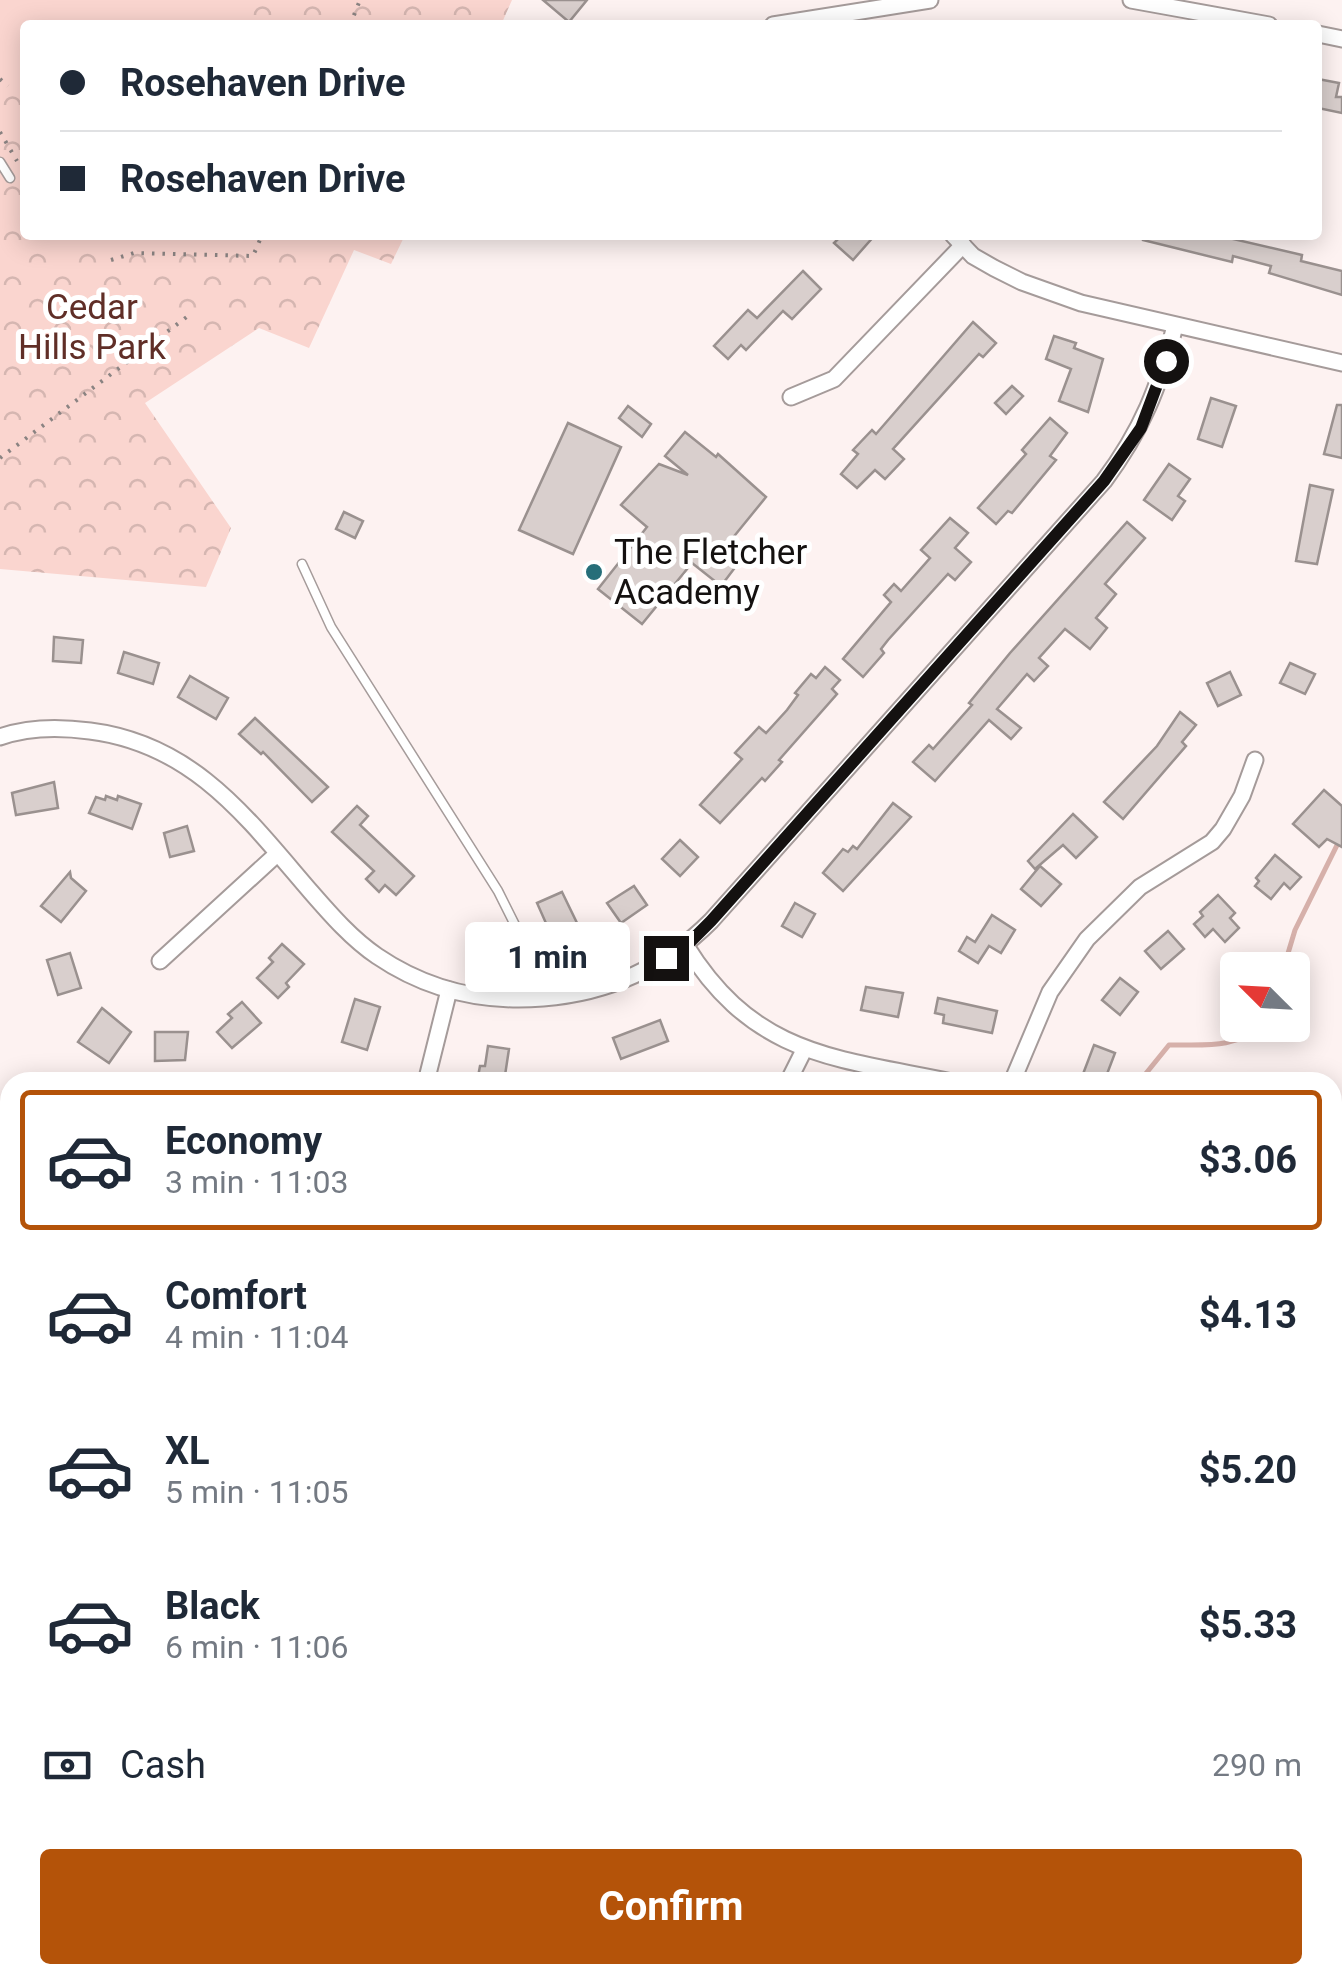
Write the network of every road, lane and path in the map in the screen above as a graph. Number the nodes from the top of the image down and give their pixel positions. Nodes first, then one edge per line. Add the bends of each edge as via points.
1 (930, 0) edge
2 (1131, 0) edge
3 (870, 11) edge
4 (808, 20) edge
5 (1241, 20) edge
6 (0, 79) edge
7 (8, 86) dead end
8 (0, 132) edge
9 (17, 160) dead end
10 (0, 162) edge
11 (10, 178) dead end
12 (260, 240) edge
13 (958, 240) edge
14 (110, 260) dead end
15 (188, 316) dead end
16 (1175, 326) junction
17 (1342, 363) edge
18 (792, 397) dead end
19 (0, 458) edge
20 (302, 564) dead end
21 (0, 737) edge
22 (1255, 760) dead end
23 (278, 854) junction
24 (686, 946) junction
25 (160, 961) dead end
26 (449, 990) junction
27 (551, 998) junction
28 (804, 1050) junction
29 (428, 1072) edge
30 (793, 1072) edge
31 (898, 1072) edge
32 (1016, 1072) edge

1 - 3 street
2 - 5 street
3 - 4 street
6 - 7 path
8 - 9 path
10 - 11 lane
12 - 14 path via 253,256 134,252
13 - 16 street via 973,256 1022,282
13 - 18 street via 834,379
15 - 19 path
16 - 17 street
16 - 24 street via 1147,415 1104,481
20 - 27 lane via 332,627 498,891
21 - 23 street via 74,729 141,743 199,773
22 - 32 street via 1238,806 1212,842 1140,887 1087,939 1050,992
23 - 25 street
23 - 26 street via 375,955
24 - 27 street via 614,984
24 - 28 street via 731,1003
26 - 27 street via 498,1000
26 - 29 street
28 - 30 street
28 - 31 street

